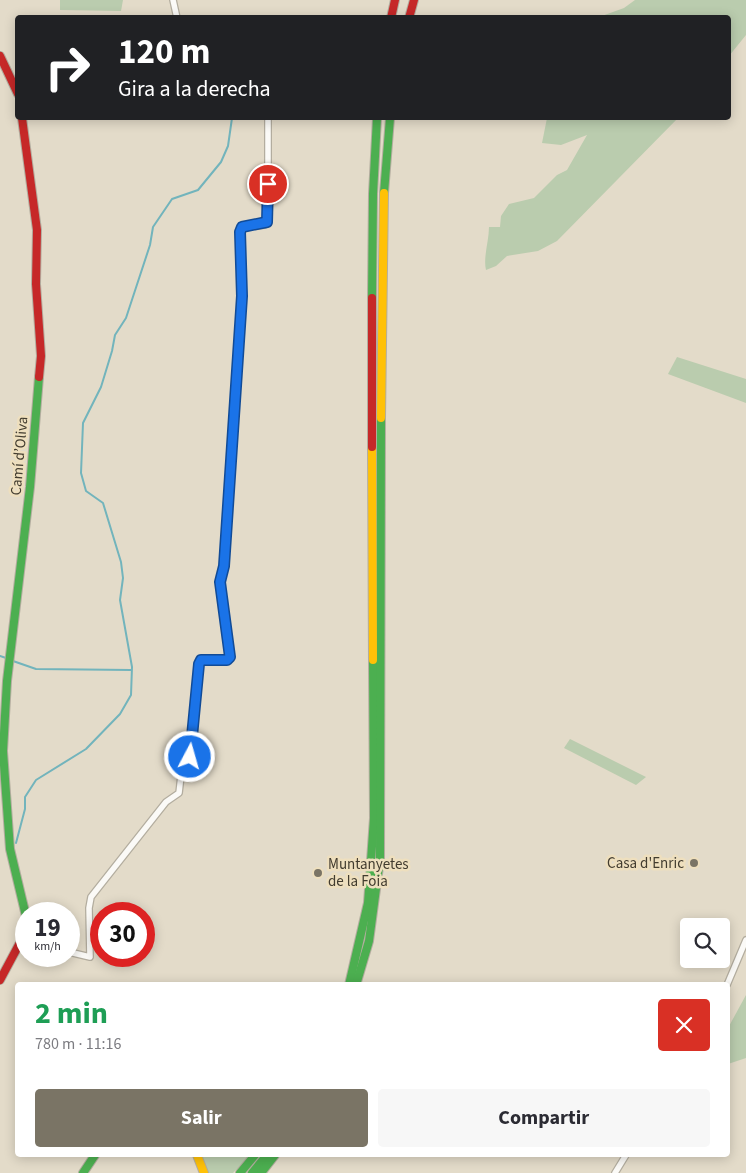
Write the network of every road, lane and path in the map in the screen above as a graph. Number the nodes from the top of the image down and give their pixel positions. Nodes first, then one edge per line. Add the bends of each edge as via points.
1 (173, 0) edge
2 (395, 0) edge
3 (414, 0) edge
4 (176, 15) edge
5 (392, 15) edge
6 (410, 15) edge
7 (0, 56) edge
8 (15, 88) edge
9 (22, 120) edge
10 (268, 120) edge
11 (376, 120) edge
12 (390, 120) edge
13 (4, 682) edge
14 (22, 902) edge
15 (746, 940) edge
16 (80, 955) edge
17 (15, 956) edge
18 (354, 966) junction
19 (0, 980) edge
20 (346, 982) edge
21 (349, 982) edge
22 (357, 982) edge
23 (728, 982) edge
24 (94, 1157) edge
25 (197, 1157) edge
26 (266, 1157) edge
27 (273, 1157) edge
28 (625, 1157) edge
29 (253, 1158) edge
30 (256, 1172) edge
31 (83, 1173) edge
32 (204, 1173) edge
33 (240, 1173) edge
34 (615, 1173) edge

1 - 4 street
2 - 5 main road
3 - 6 main road
7 - 8 main road
9 - 13 main road, Camí d’Oliva via 37,230 36,284 41,356 30,487
10 - 16 street via 268,220 265,225 242,227 240,232 242,296 224,566 220,582 230,657 227,660 201,660 190,757 182,767 179,793 166,802 91,897 90,958
11 - 18 main road via 372,360 374,818 368,903
12 - 22 main road via 381,260 380,859 369,941
13 - 14 main road, Camí d’Oliva via 4,776 12,860
15 - 23 street
17 - 19 main road
18 - 20 main road
18 - 21 main road
24 - 31 main road
25 - 32 main road
26 - 30 main road
27 - 30 main road
28 - 34 street
29 - 33 main road

